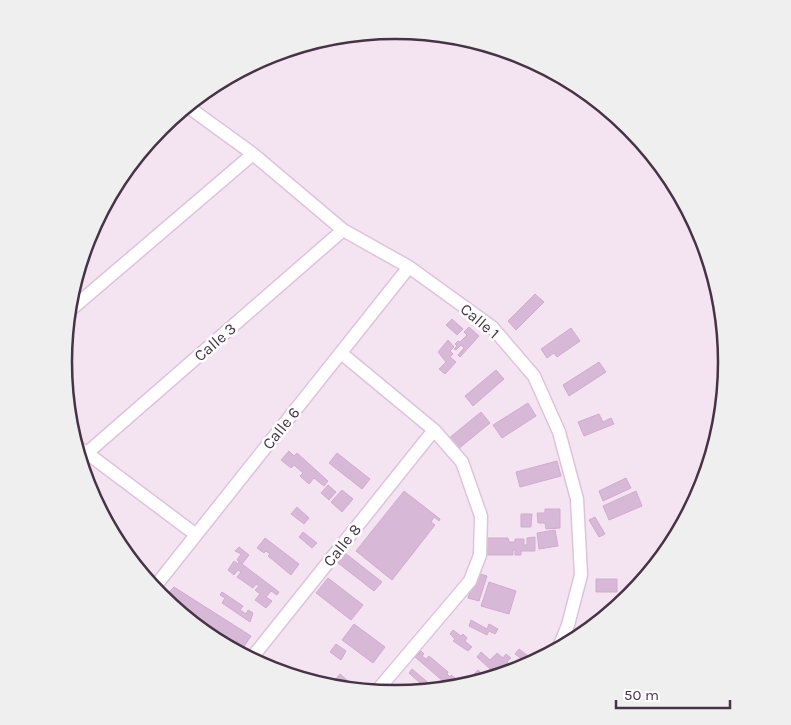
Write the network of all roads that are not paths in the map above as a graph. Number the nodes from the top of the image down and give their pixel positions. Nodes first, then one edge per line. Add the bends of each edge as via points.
1 (193, 110) edge
2 (253, 154) junction
3 (343, 230) junction
4 (409, 267) junction
5 (77, 304) edge
6 (341, 353) junction
7 (434, 430) junction
8 (87, 453) joint
9 (196, 534) junction
10 (158, 582) edge
11 (561, 640) edge
12 (255, 654) edge
13 (381, 686) edge

1 - 2 street, Calle 1
2 - 3 street, Calle 1
2 - 5 street
3 - 4 street, Calle 1
3 - 8 street, Calle 3
4 - 6 street, Calle 6
4 - 11 street, Calle 1 via 492,327 534,376 559,432 577,499 581,575
6 - 7 street
6 - 9 street, Calle 6
7 - 12 street, Calle 8
7 - 13 street via 462,462 481,516 480,555 470,581
8 - 9 street
9 - 10 street, Calle 6

